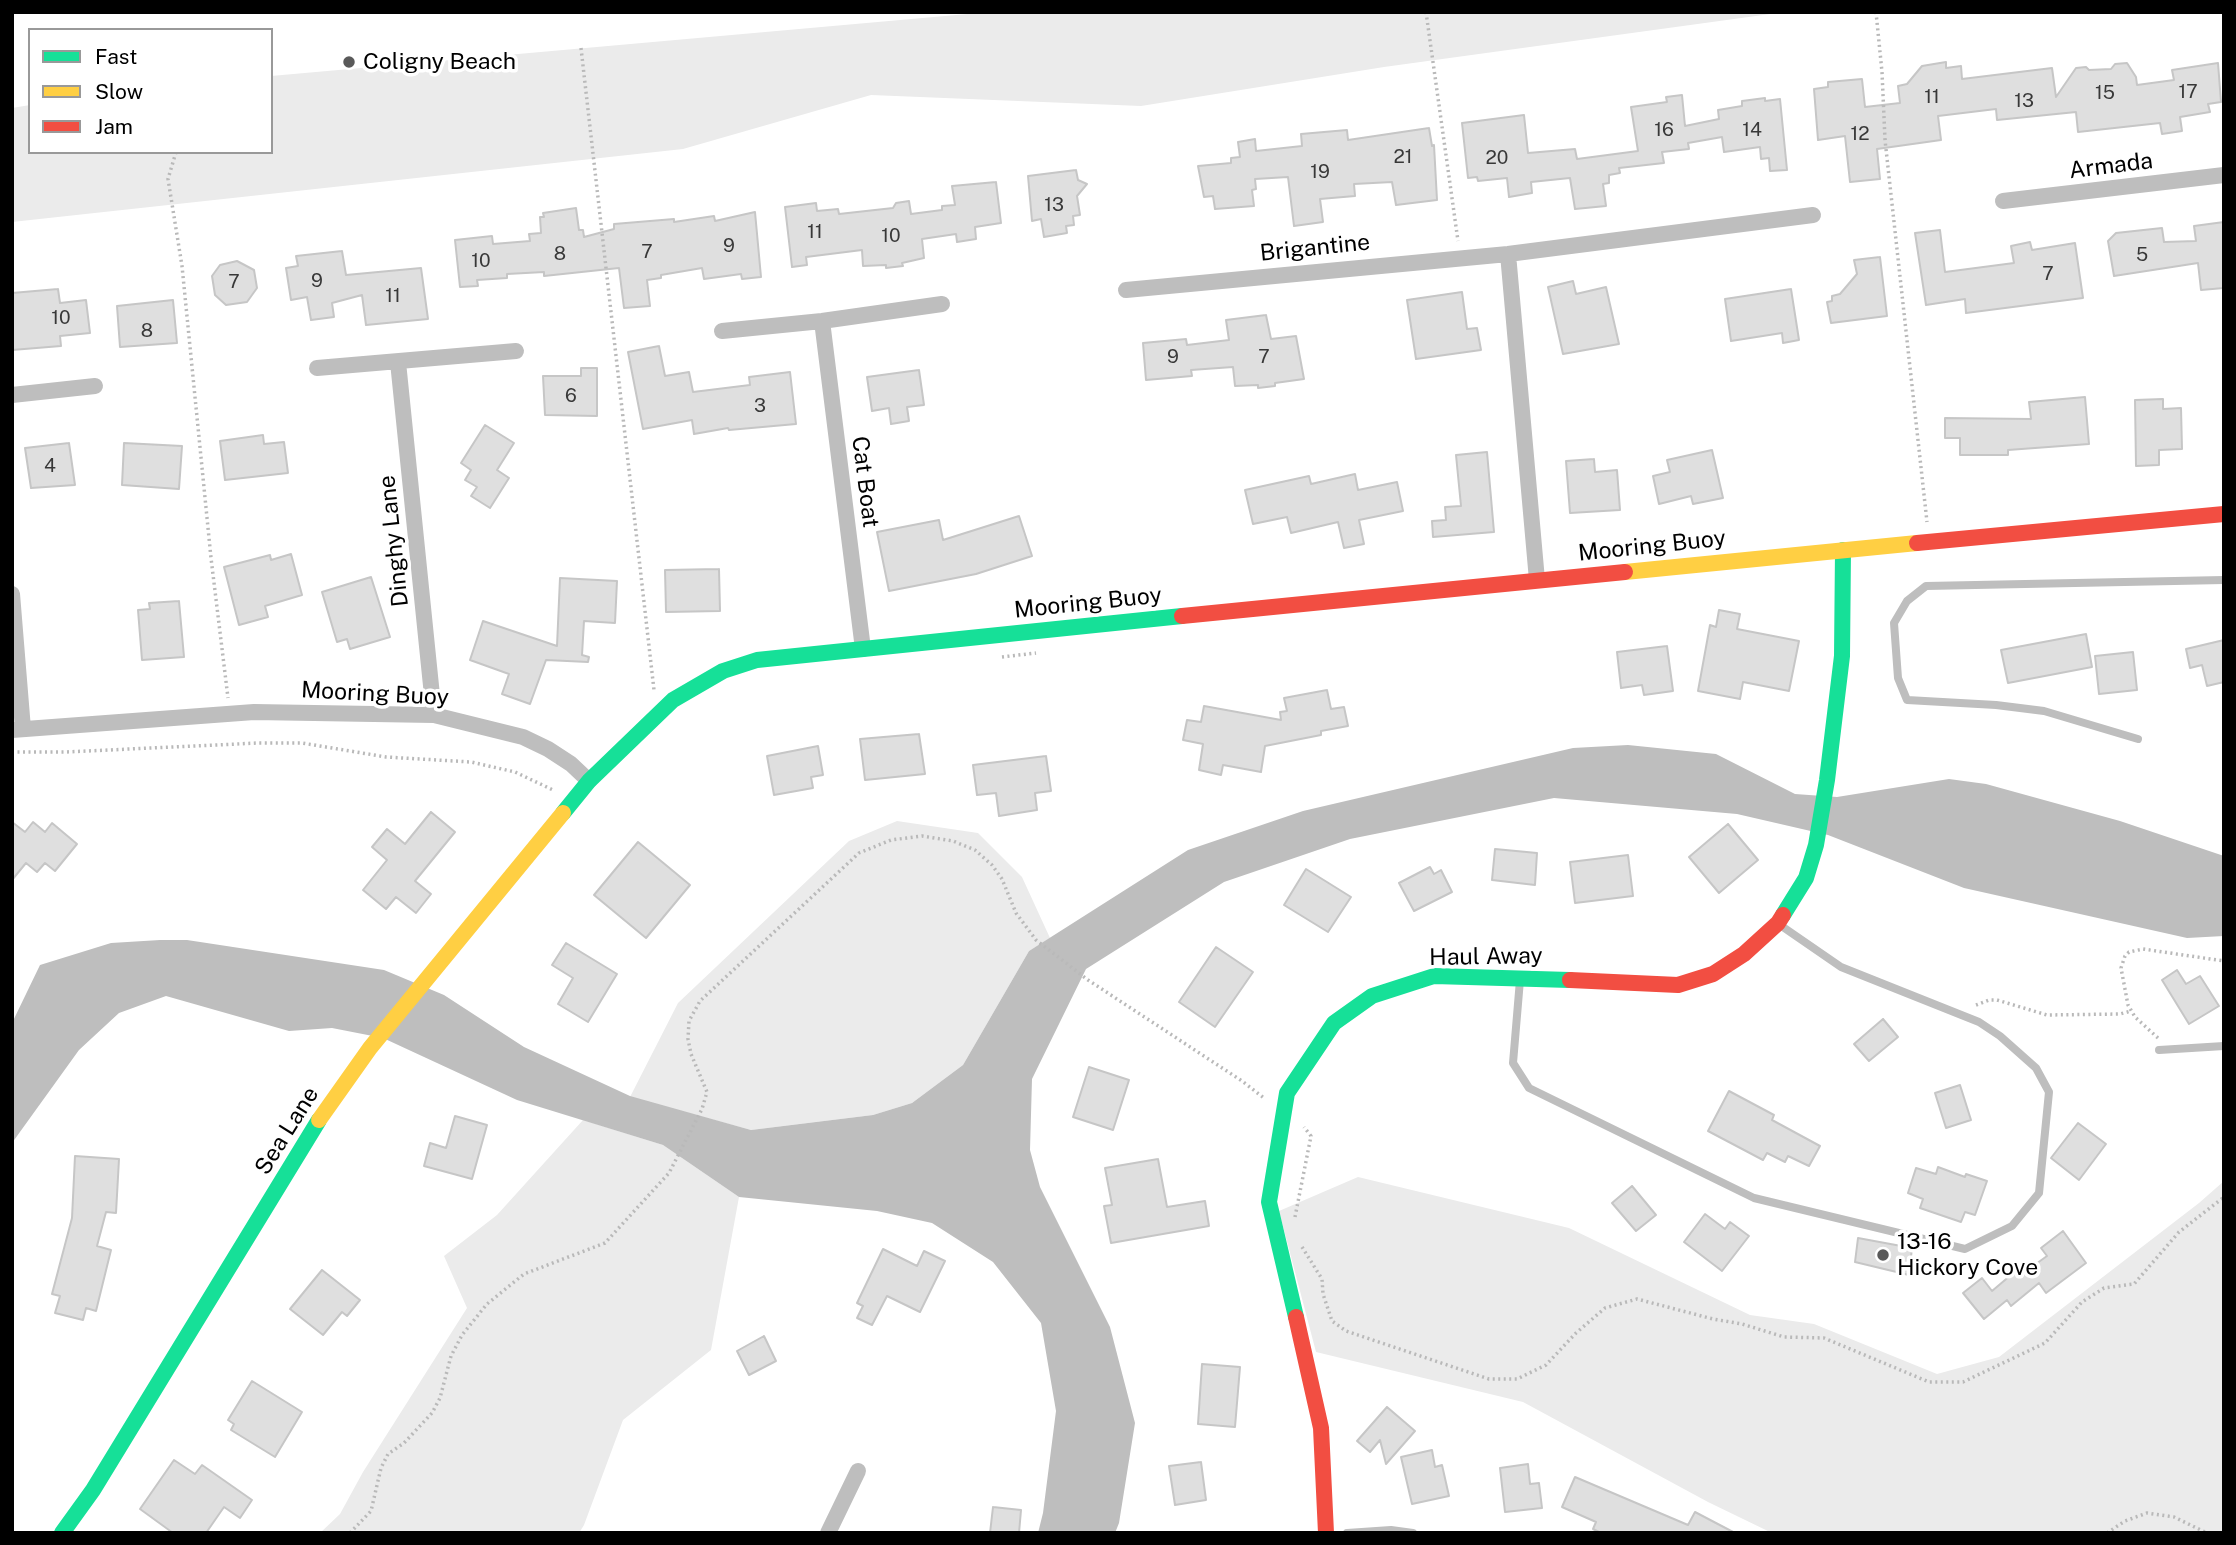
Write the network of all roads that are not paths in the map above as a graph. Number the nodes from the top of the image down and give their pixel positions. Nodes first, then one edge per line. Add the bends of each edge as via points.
1 (2224, 175) edge
2 (2003, 201) dead end
3 (1813, 215) dead end
4 (1508, 254) junction
5 (1126, 290) dead end
6 (942, 304) dead end
7 (822, 321) junction
8 (722, 331) dead end
9 (516, 351) dead end
10 (398, 362) junction
11 (317, 368) dead end
12 (95, 386) dead end
13 (12, 396) edge
14 (2224, 514) edge
15 (1843, 550) junction
16 (1537, 580) junction
17 (2224, 580) edge
18 (12, 594) edge
19 (863, 649) junction
20 (434, 715) junction
21 (18, 729) edge
22 (2138, 739) dead end
23 (589, 781) junction
24 (1778, 923) junction
25 (1520, 977) junction
26 (2224, 1046) edge
27 (2159, 1050) dead end
28 (858, 1471) dead end
29 (1375, 1532) edge
30 (62, 1533) edge
31 (828, 1533) edge
32 (1326, 1533) edge
33 (1347, 1533) edge
34 (1413, 1533) edge

1 - 2 street, Armada
3 - 4 street, Brigantine
4 - 5 street, Brigantine
4 - 16 street
6 - 7 street
7 - 8 street
7 - 19 street, Cat Boat
9 - 10 street
10 - 11 street
10 - 20 street, Dinghy Lane
12 - 13 street
14 - 15 street, Mooring Buoy
15 - 16 street, Mooring Buoy
15 - 24 street, Haul Away via 1842,656 1816,845 1806,878
16 - 19 street, Mooring Buoy
17 - 22 lane via 1926,586 1907,601 1894,623 1898,678 1907,699 2044,711
18 - 21 street
19 - 23 street, Mooring Buoy via 788,655 723,671 673,700
20 - 21 street, Mooring Buoy via 230,714
20 - 23 street, Mooring Buoy via 523,737 572,764
23 - 30 street, Sea Lane via 370,1048 323,1113 93,1490
24 - 25 street, Haul Away via 1713,974 1678,985
24 - 25 lane via 1841,967 1979,1022 2036,1068 2049,1093 2039,1193 2012,1226 1965,1249 1754,1198 1528,1087 1513,1063
25 - 32 street, Haul Away via 1434,976 1372,996 1334,1023 1287,1093 1269,1202 1321,1428
26 - 27 lane
28 - 31 street
29 - 33 lane
29 - 34 lane

